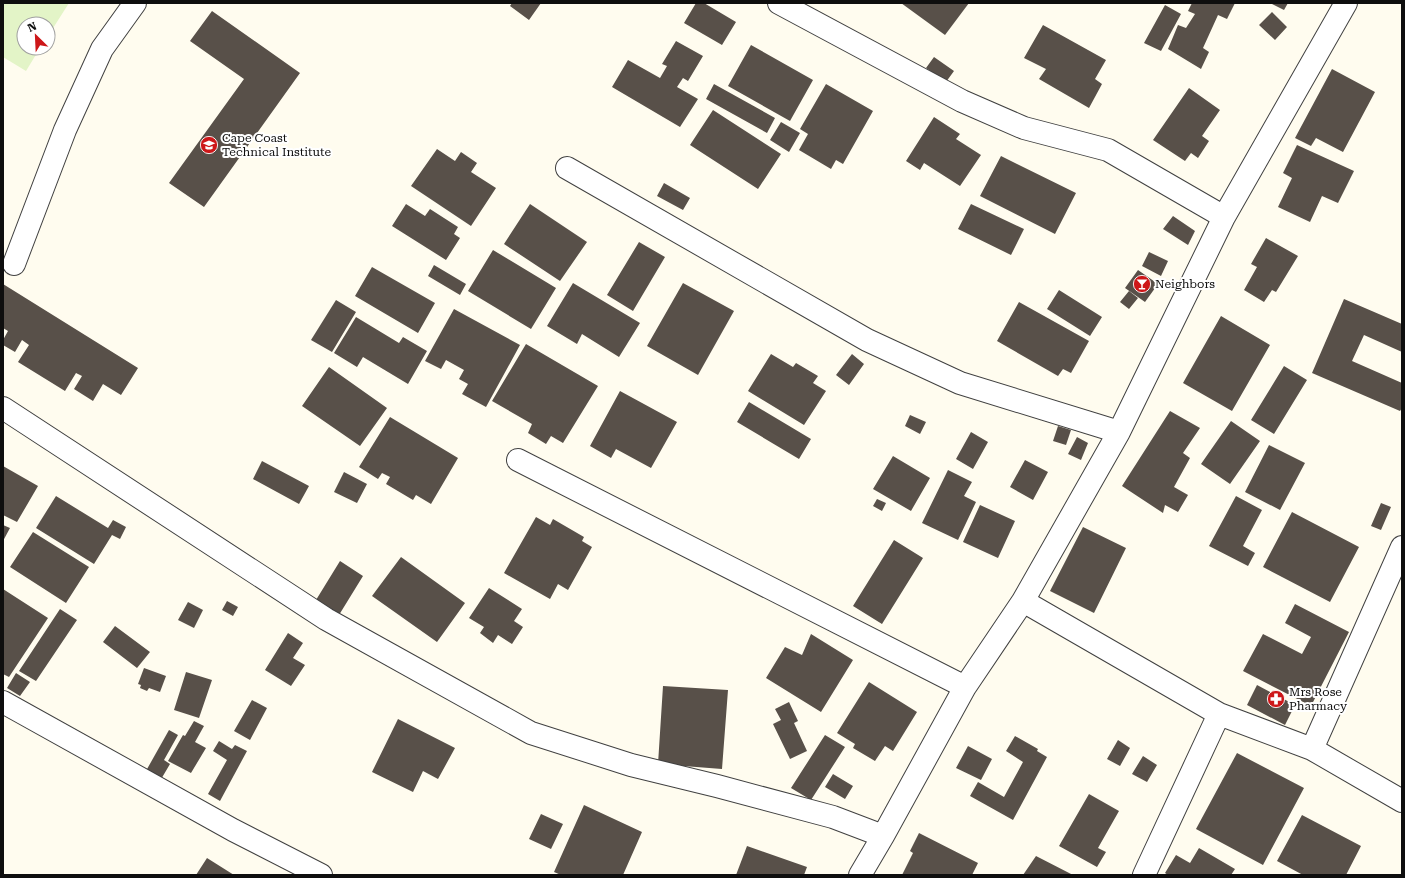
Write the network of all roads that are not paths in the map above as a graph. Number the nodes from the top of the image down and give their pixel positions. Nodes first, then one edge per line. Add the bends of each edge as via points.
1 (134, 3) edge
2 (780, 3) edge
3 (1346, 3) edge
4 (566, 168) dead end
5 (1224, 218) junction
6 (14, 264) dead end
7 (3, 408) edge
8 (1119, 432) junction
9 (518, 460) dead end
10 (1402, 547) edge
11 (1023, 601) junction
12 (965, 687) junction
13 (3, 702) edge
14 (1218, 714) junction
15 (1312, 750) junction
16 (1402, 801) edge
17 (883, 836) junction
18 (321, 875) edge
19 (860, 875) edge
20 (1144, 875) edge

1 - 6 street via 102,49 65,130
2 - 5 street via 962,101 1024,128 1108,150
3 - 5 street
4 - 8 street via 867,340 960,383
5 - 8 street
7 - 17 street via 326,619 531,733 631,765 833,817
8 - 11 street
9 - 12 street
10 - 15 street
11 - 12 street
11 - 14 street
12 - 17 street
13 - 18 street via 233,830
14 - 15 street
14 - 20 street
15 - 16 street
17 - 19 street

